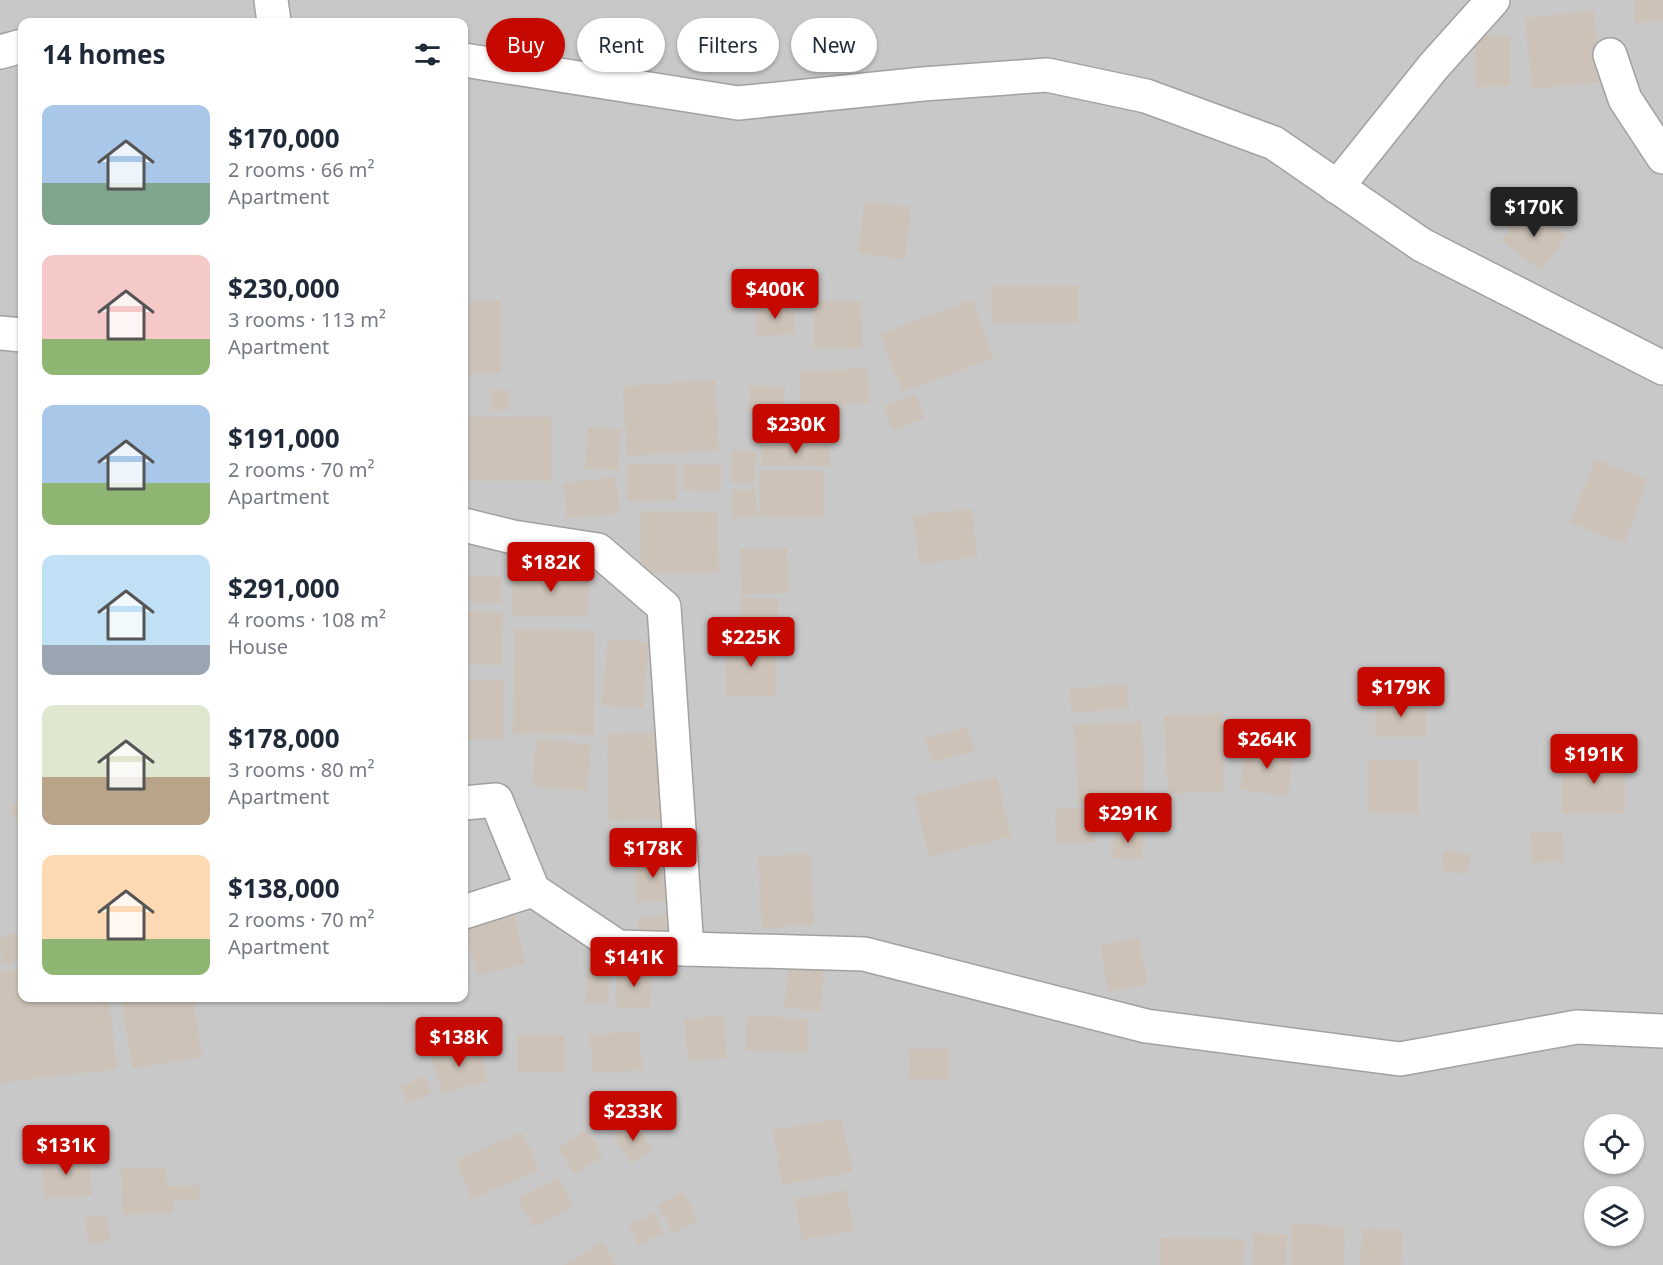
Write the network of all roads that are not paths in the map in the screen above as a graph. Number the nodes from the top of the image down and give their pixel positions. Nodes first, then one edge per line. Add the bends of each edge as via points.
1 (271, 0) edge
2 (1493, 0) edge
3 (273, 18) edge
4 (18, 47) edge
5 (0, 52) edge
6 (1610, 55) dead end
7 (468, 61) edge
8 (1663, 157) edge
9 (1337, 187) junction
10 (0, 333) edge
11 (18, 335) edge
12 (1663, 368) edge
13 (468, 526) edge
14 (468, 803) edge
15 (533, 890) junction
16 (468, 911) edge
17 (687, 949) junction
18 (1663, 1031) edge

1 - 3 street
2 - 9 street
4 - 5 street
6 - 8 street via 1625,99
7 - 9 street via 738,103 1047,75 1146,96 1274,143
9 - 12 street via 1422,245
10 - 11 street
13 - 17 street via 598,550 664,607
14 - 15 street via 496,800
15 - 16 street
15 - 17 street via 618,947
17 - 18 street via 864,954 1146,1026 1400,1059 1577,1027

